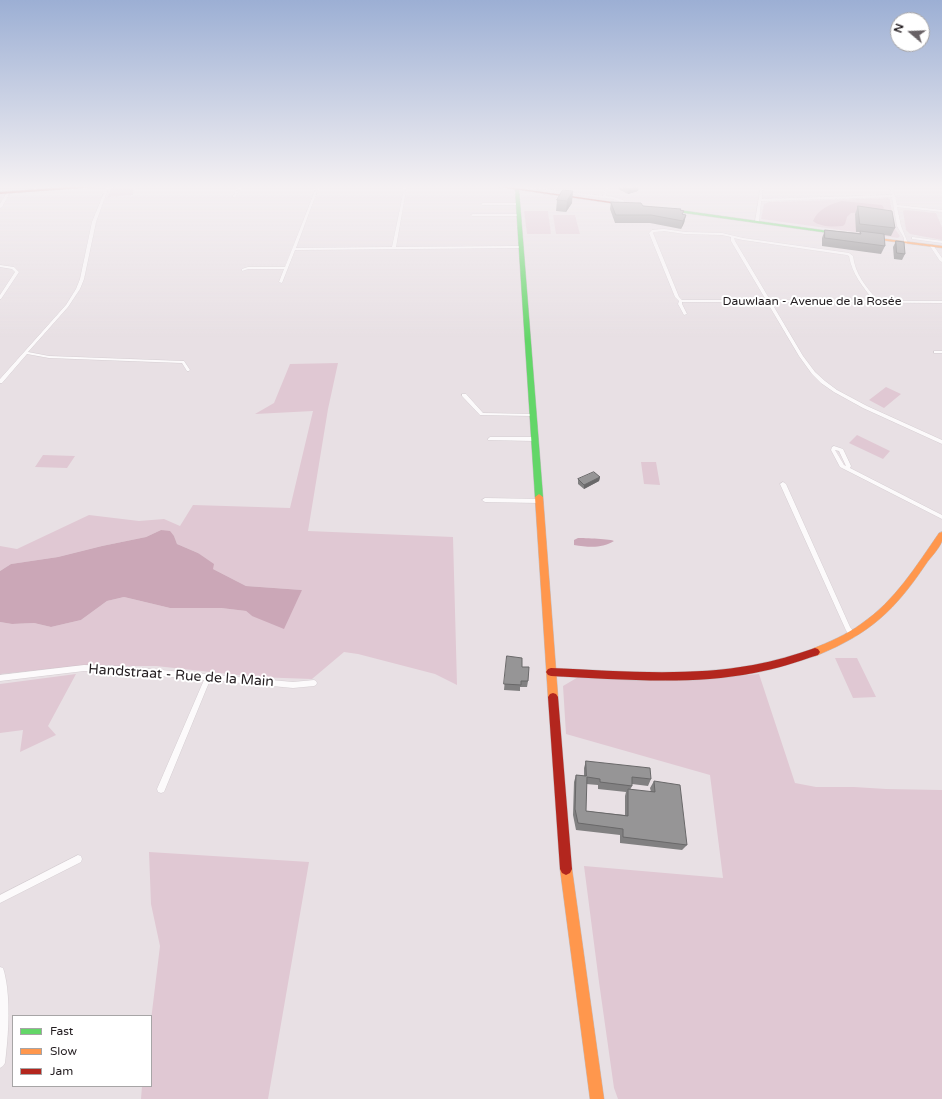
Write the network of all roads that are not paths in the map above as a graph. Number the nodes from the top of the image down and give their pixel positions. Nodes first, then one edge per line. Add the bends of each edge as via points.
1 (91, 237) edge
2 (298, 237) edge
3 (396, 237) edge
4 (520, 237) edge
5 (653, 237) edge
6 (732, 237) edge
7 (740, 237) edge
8 (875, 237) edge
9 (907, 237) edge
10 (908, 237) edge
11 (911, 241) junction
12 (942, 242) edge
13 (932, 246) junction
14 (520, 247) junction
15 (942, 247) edge
16 (394, 248) junction
17 (294, 249) junction
18 (942, 262) edge
19 (0, 266) edge
20 (286, 268) junction
21 (243, 270) dead end
22 (281, 282) dead end
23 (0, 298) edge
24 (682, 301) junction
25 (770, 302) junction
26 (877, 302) junction
27 (942, 302) edge
28 (684, 314) dead end
29 (935, 352) dead end
30 (942, 352) edge
31 (26, 353) junction
32 (188, 370) dead end
33 (0, 382) edge
34 (464, 395) dead end
35 (533, 415) junction
36 (490, 439) dead end
37 (534, 439) junction
38 (942, 442) edge
39 (847, 468) dead end
40 (783, 484) dead end
41 (485, 500) dead end
42 (539, 501) junction
43 (942, 517) edge
44 (942, 535) edge
45 (853, 635) junction
46 (551, 672) junction
47 (208, 677) junction
48 (0, 678) edge
49 (314, 683) dead end
50 (161, 789) dead end
51 (78, 859) dead end
52 (0, 899) edge
53 (0, 971) edge
54 (0, 1063) edge
55 (597, 1099) edge

1 - 31 street via 78,289 67,306
2 - 17 street
3 - 16 street
4 - 14 street
5 - 24 street via 677,298
6 - 25 street
7 - 26 street via 848,254 851,256 857,276
8 - 11 street
9 - 11 street
10 - 11 street
11 - 12 street
11 - 13 street
13 - 15 street
13 - 18 street
14 - 16 street
14 - 35 street
16 - 17 street
17 - 20 street
19 - 23 street via 12,268 17,272
20 - 21 street
20 - 22 street
24 - 25 street, Dauwlaan - Avenue de la Rosée
24 - 28 street via 680,304
25 - 26 street, Dauwlaan - Avenue de la Rosée
25 - 38 street via 801,356 823,382 849,398
26 - 27 street, Dauwlaan - Avenue de la Rosée
29 - 30 street
31 - 32 street via 183,362
31 - 33 street
34 - 35 street via 482,414
35 - 37 street
36 - 37 street
37 - 42 street
39 - 43 street
40 - 45 street
41 - 42 street
42 - 46 street
44 - 45 street via 892,601 871,622
45 - 46 street via 806,657 732,671 672,676
46 - 55 street via 565,862
47 - 48 street, Handstraat - Rue de la Main via 84,668
47 - 49 street, Handstraat - Rue de la Main via 293,685
47 - 50 street
51 - 52 street
53 - 54 street via 5,991

